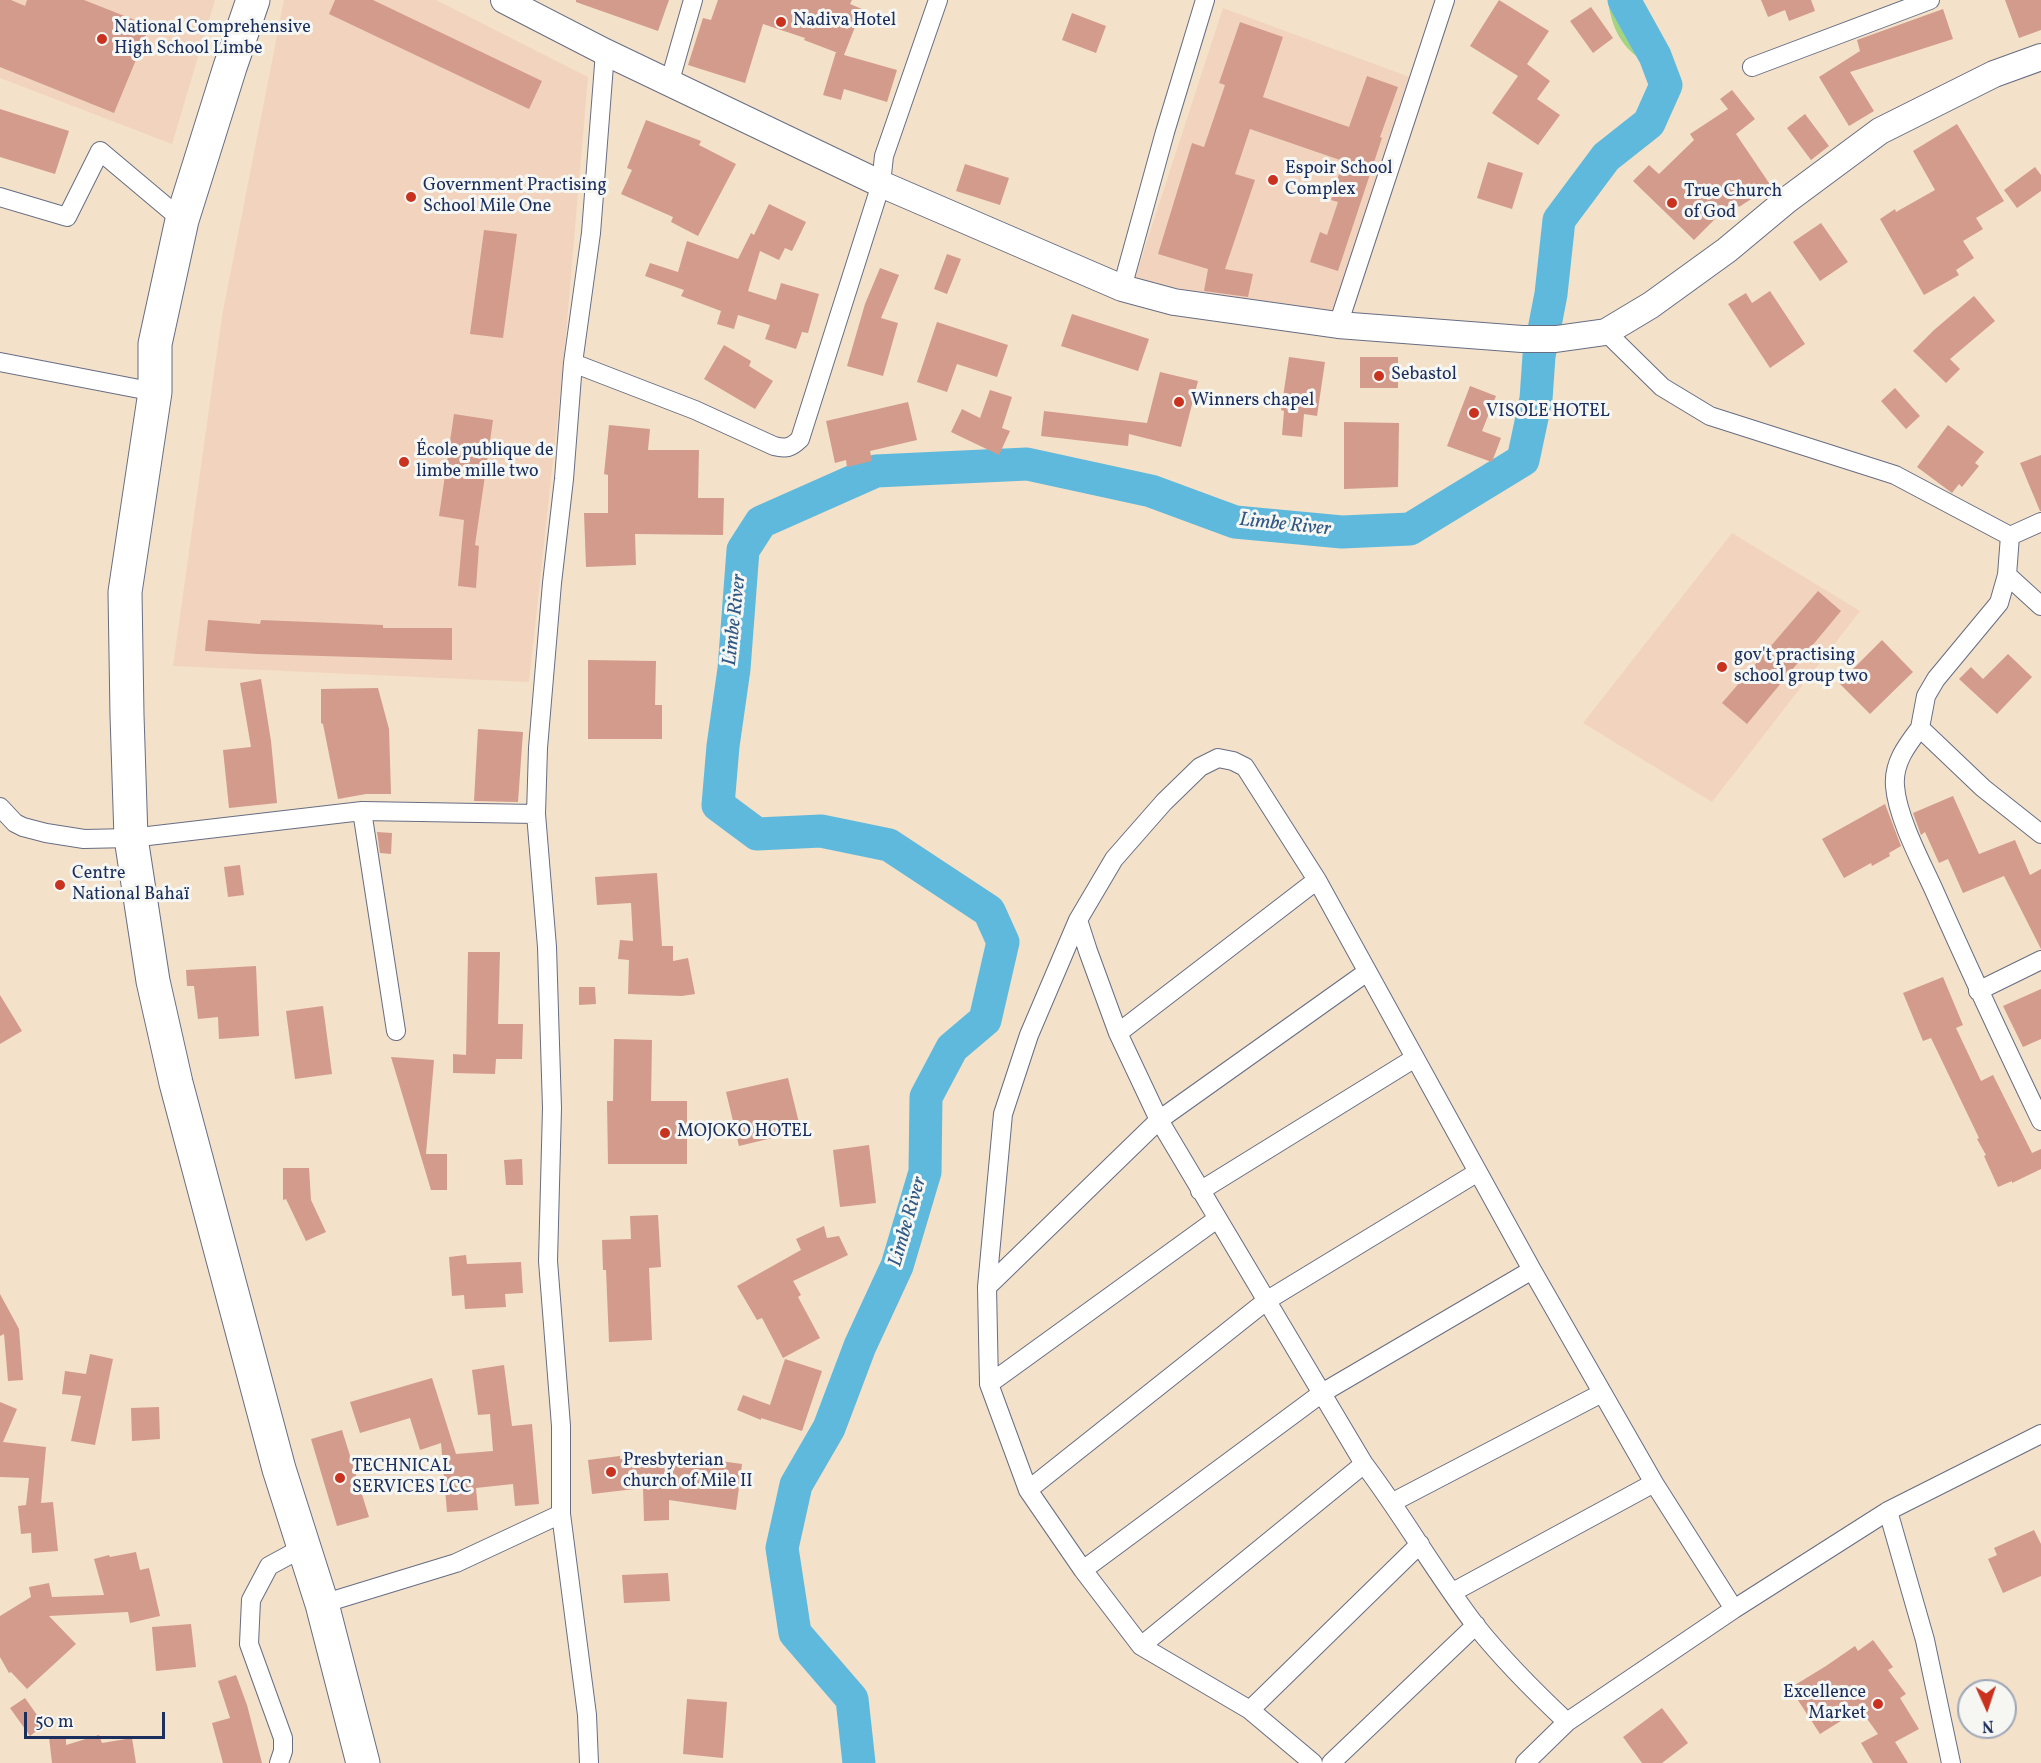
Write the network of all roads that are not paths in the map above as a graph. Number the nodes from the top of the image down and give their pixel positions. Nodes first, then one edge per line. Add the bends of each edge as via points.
1 (253, 0) edge
2 (504, 0) edge
3 (693, 0) edge
4 (938, 0) edge
5 (1205, 0) edge
6 (1446, 0) edge
7 (1930, 0) edge
8 (605, 52) junction
9 (2041, 57) edge
10 (1752, 67) dead end
11 (669, 84) junction
12 (881, 184) junction
13 (0, 197) edge
14 (182, 220) junction
15 (1122, 288) junction
16 (1338, 325) junction
17 (1606, 332) junction
18 (0, 362) edge
19 (573, 363) junction
20 (155, 392) junction
21 (2041, 522) edge
22 (2010, 536) junction
23 (2007, 575) junction
24 (2041, 606) edge
25 (1920, 728) junction
26 (0, 807) edge
27 (362, 811) junction
28 (536, 814) junction
29 (2041, 834) edge
30 (131, 838) junction
31 (1317, 880) junction
32 (1078, 920) junction
33 (2041, 960) edge
34 (1367, 972) junction
35 (1978, 991) junction
36 (396, 1031) dead end
37 (1118, 1033) junction
38 (1415, 1058) junction
39 (1160, 1120) junction
40 (2041, 1121) edge
41 (1478, 1172) junction
42 (1200, 1191) junction
43 (1217, 1219) junction
44 (1532, 1270) junction
45 (987, 1287) junction
46 (1266, 1301) junction
47 (989, 1384) junction
48 (1322, 1393) junction
49 (1602, 1393) junction
50 (2041, 1434) edge
51 (1364, 1464) junction
52 (1654, 1484) junction
53 (1028, 1490) junction
54 (1393, 1502) junction
55 (1888, 1511) junction
56 (561, 1514) junction
57 (1420, 1544) junction
58 (304, 1547) junction
59 (1083, 1570) junction
60 (1453, 1592) junction
61 (322, 1604) junction
62 (1734, 1609) junction
63 (1476, 1625) junction
64 (1141, 1646) junction
65 (1250, 1710) junction
66 (1567, 1722) junction
67 (279, 1763) edge
68 (363, 1763) edge
69 (589, 1763) edge
70 (1313, 1763) edge
71 (1331, 1763) edge
72 (1525, 1763) edge
73 (1951, 1763) edge

1 - 14 highway
2 - 8 street
3 - 11 street
4 - 12 street via 884,156
5 - 15 street
6 - 16 street
7 - 10 street
8 - 11 street
8 - 19 street via 591,233
9 - 17 street via 1994,74 1880,131 1727,250
11 - 12 street
12 - 15 street
12 - 19 street via 800,439 792,447 774,446 695,410
13 - 14 street via 67,217 100,151
14 - 20 highway via 155,344
15 - 16 street via 1174,302
16 - 17 street via 1522,339
17 - 22 street via 1662,387 1710,416 1895,475
18 - 20 street
19 - 28 street via 538,748
20 - 30 highway via 125,592
21 - 22 street
22 - 23 street
23 - 24 street
23 - 25 street via 1999,603 1926,696
25 - 29 street via 1983,788
25 - 35 street via 1902,752 1897,767 1894,784 1898,805
26 - 30 street via 15,823 46,833 84,839
27 - 28 street
27 - 30 street
27 - 36 street
28 - 56 street via 547,947 552,1108 548,1261 561,1426
30 - 58 highway via 153,981 176,1083 279,1469
31 - 32 street via 1245,767 1218,758 1200,767 1114,859
31 - 34 street
31 - 37 street
32 - 37 street
32 - 45 street via 1029,1035 1003,1114
33 - 35 street
34 - 38 street
34 - 39 street
35 - 40 street
37 - 39 street
38 - 41 street
38 - 42 street
39 - 42 street
39 - 45 street
41 - 44 street
41 - 46 street
42 - 43 street
43 - 46 street
43 - 47 street
44 - 48 street
44 - 49 street
45 - 47 street
46 - 48 street
46 - 53 street
47 - 53 street
48 - 51 street
48 - 59 street
49 - 52 street
49 - 54 street
50 - 55 street
51 - 54 street
51 - 64 street
52 - 60 street
52 - 62 street
53 - 59 street
54 - 57 street
55 - 62 street
55 - 73 street via 1925,1640
56 - 61 street via 456,1563
56 - 69 street via 587,1715
57 - 60 street
57 - 65 street
58 - 61 highway
58 - 67 street via 269,1566 251,1600 249,1644 283,1738
59 - 64 street
60 - 63 street
61 - 68 highway
62 - 66 street
63 - 66 street via 1514,1671
63 - 71 street
64 - 65 street
65 - 70 street
66 - 72 street

